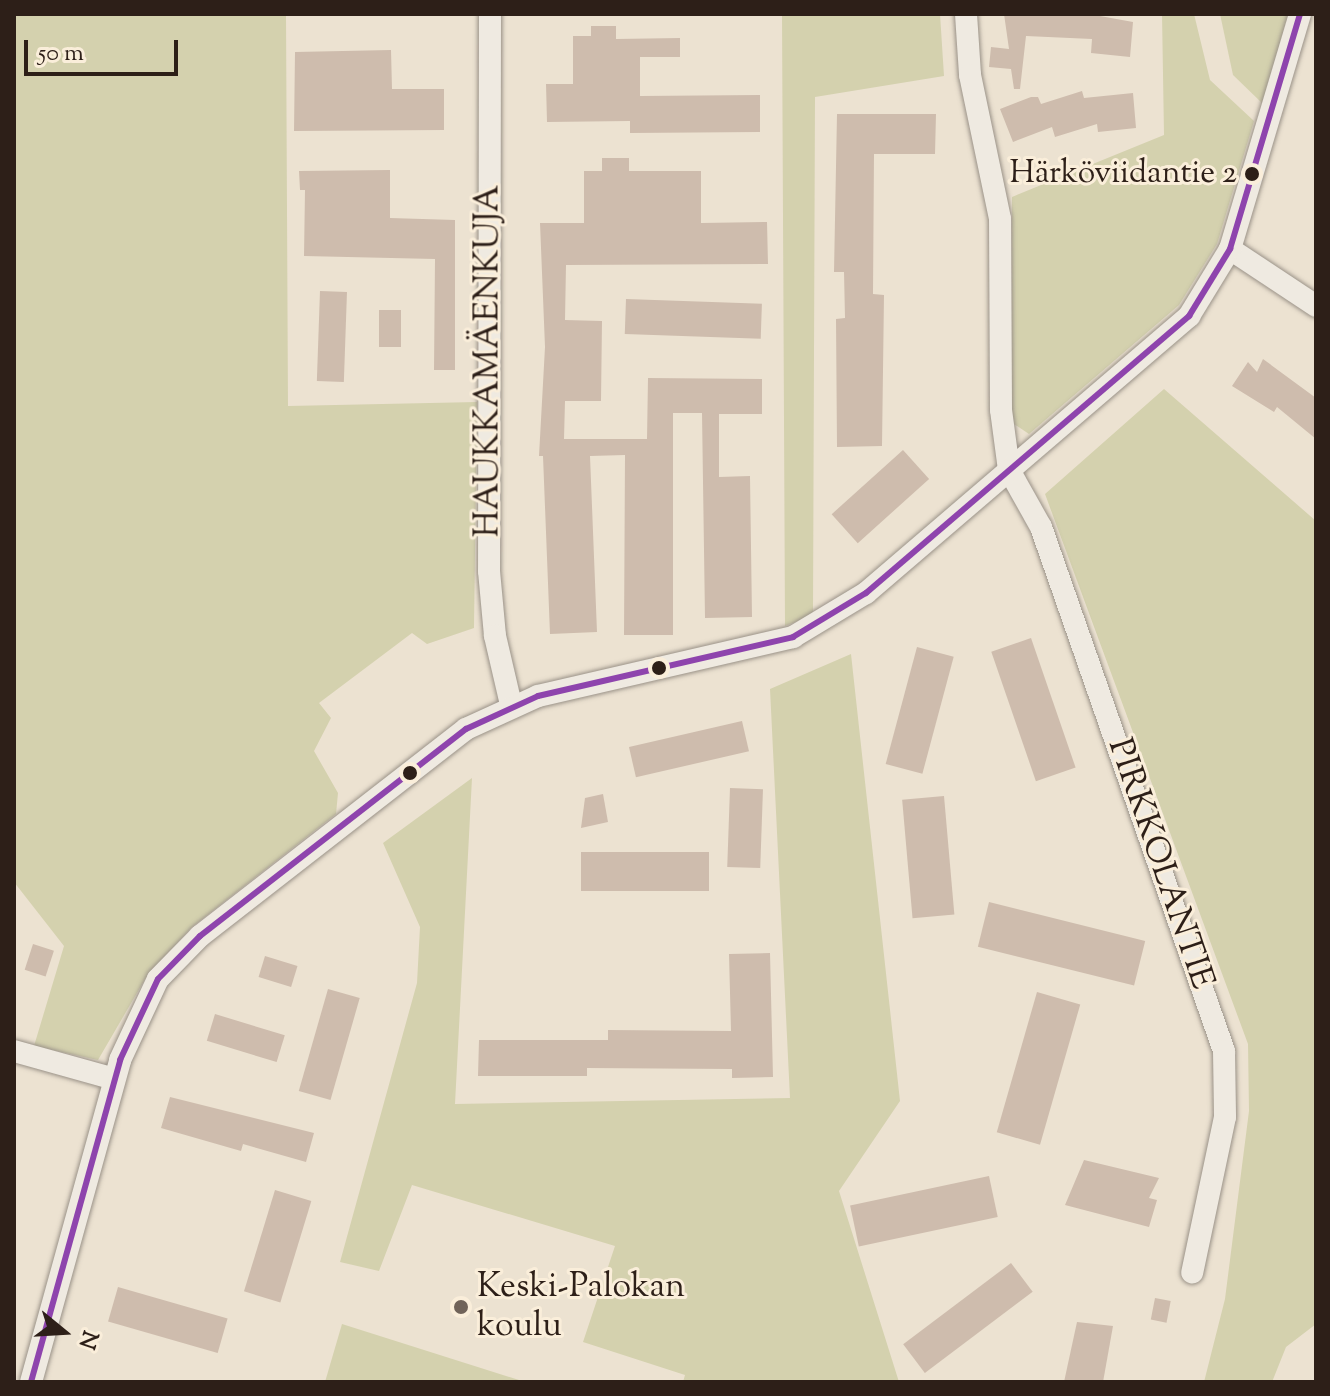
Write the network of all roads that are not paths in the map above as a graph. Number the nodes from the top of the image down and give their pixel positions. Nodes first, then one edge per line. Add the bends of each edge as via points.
1 (490, 14) edge
2 (966, 14) edge
3 (1300, 14) edge
4 (1230, 249) junction
5 (1316, 306) edge
6 (1009, 470) junction
7 (511, 705) junction
8 (14, 1051) edge
9 (114, 1079) junction
10 (1192, 1273) dead end
11 (31, 1382) edge

1 - 7 street, HAUKKAMÄENKUJA via 489,571 495,636
2 - 6 street via 970,75 1000,219 1001,410
3 - 4 street
4 - 5 street
4 - 6 street via 1189,316
6 - 7 street via 866,593 793,637
6 - 10 street, PIRKKOLANTIE via 1041,527 1224,1051 1225,1117
7 - 9 street via 466,729 200,936 158,979 130,1029
8 - 9 street
9 - 11 street

